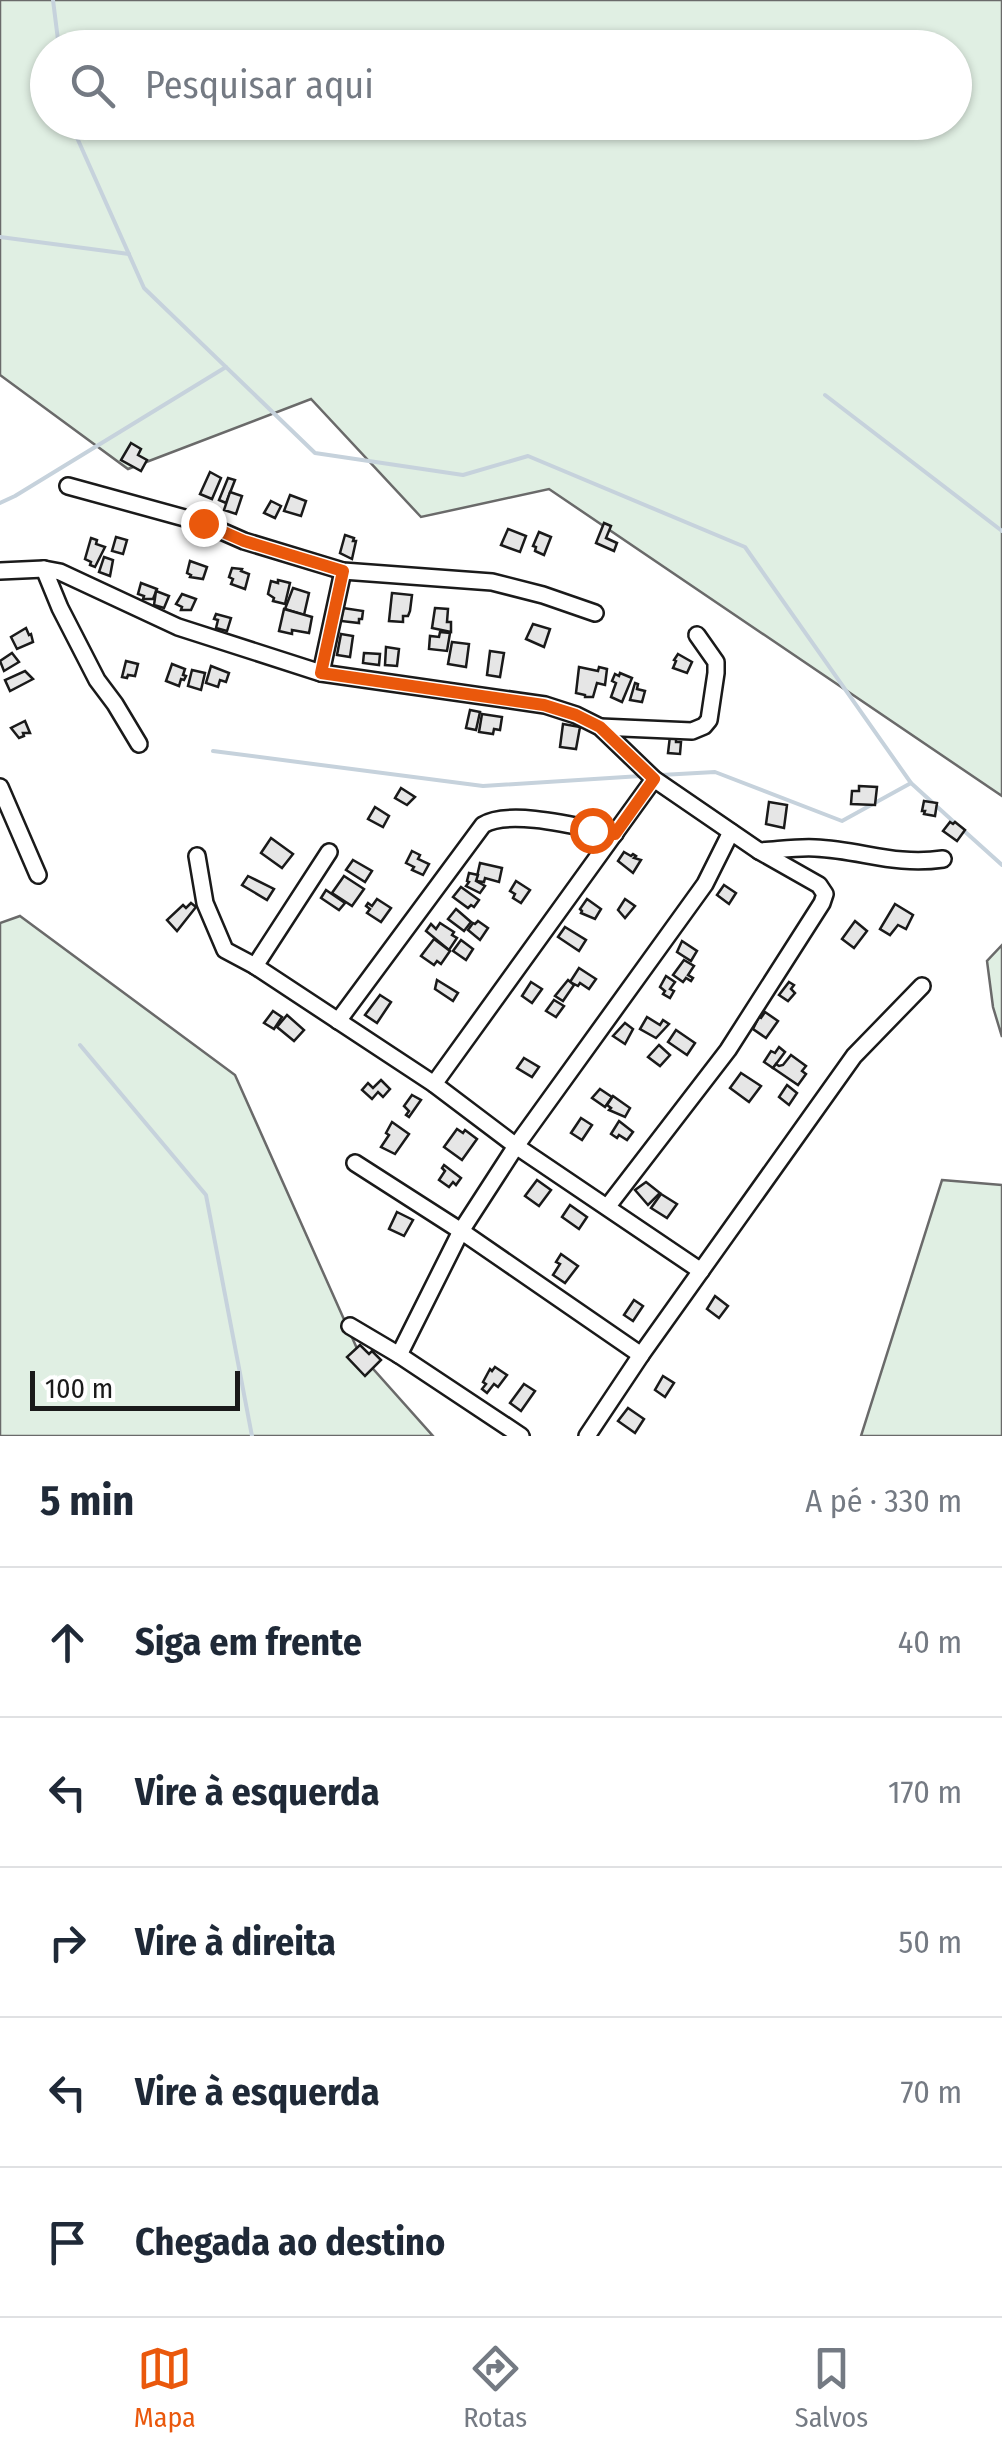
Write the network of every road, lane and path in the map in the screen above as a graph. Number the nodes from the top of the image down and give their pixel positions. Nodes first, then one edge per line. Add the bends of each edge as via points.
1 (68, 486) dead end
2 (44, 569) junction
3 (0, 571) edge
4 (343, 571) junction
5 (594, 613) dead end
6 (697, 635) dead end
7 (321, 673) junction
8 (600, 727) junction
9 (139, 744) dead end
10 (654, 779) junction
11 (0, 787) edge
12 (731, 832) junction
13 (615, 834) junction
14 (759, 851) junction
15 (329, 852) dead end
16 (197, 856) dead end
17 (943, 860) dead end
18 (38, 876) dead end
19 (255, 966) junction
20 (922, 986) dead end
21 (338, 1021) junction
22 (434, 1084) junction
23 (516, 1146) junction
24 (355, 1164) dead end
25 (608, 1206) junction
26 (461, 1231) junction
27 (701, 1271) junction
28 (350, 1326) dead end
29 (399, 1355) junction
30 (641, 1355) junction
31 (521, 1436) edge
32 (587, 1436) edge

1 - 4 street
2 - 3 street
2 - 7 street via 178,627
2 - 9 street via 97,680
4 - 5 street via 492,582
4 - 7 street
6 - 8 street via 716,662 704,726
7 - 8 street via 544,705
8 - 10 street
10 - 12 street
10 - 13 street
11 - 18 street
12 - 14 street
12 - 23 street via 705,884
13 - 21 street via 514,817 483,825
13 - 22 street
14 - 17 street via 815,848 895,861
14 - 25 street via 819,885 822,903 728,1050
15 - 19 street
16 - 19 street via 205,903 226,950
19 - 21 street
20 - 27 street via 854,1056
21 - 22 street
22 - 23 street
23 - 25 street
23 - 26 street
24 - 26 street
25 - 27 street
26 - 29 street
26 - 30 street
27 - 30 street
28 - 29 street
29 - 31 street
30 - 32 street

